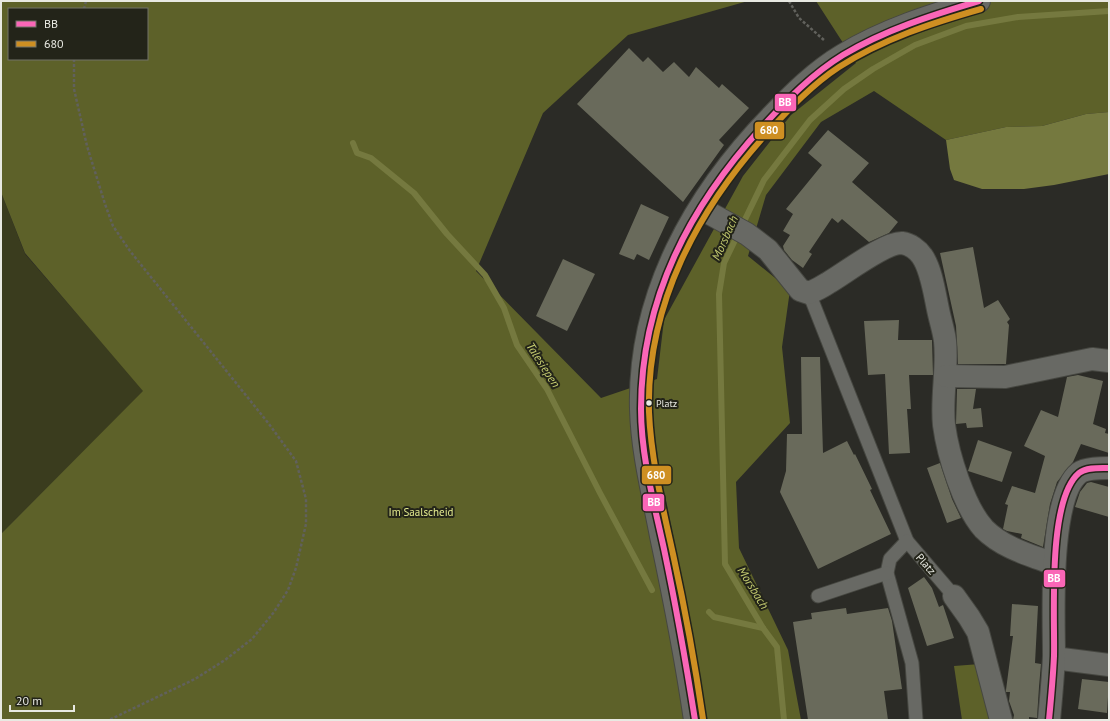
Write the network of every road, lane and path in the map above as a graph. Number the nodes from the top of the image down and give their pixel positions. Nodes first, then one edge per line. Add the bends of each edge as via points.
1 (789, 1) edge
2 (979, 1) edge
3 (842, 56) junction
4 (74, 60) edge
5 (700, 208) junction
6 (809, 293) junction
7 (1109, 361) edge
8 (946, 376) junction
9 (1109, 468) edge
10 (907, 542) junction
11 (1054, 564) junction
12 (887, 573) junction
13 (818, 596) dead end
14 (954, 596) joint
15 (1054, 658) junction
16 (1109, 665) edge
17 (109, 720) edge
18 (695, 720) edge
19 (916, 720) edge
20 (1001, 720) edge
21 (1050, 720) edge

1 - 3 path via 800,18
2 - 3 street via 898,29
3 - 5 street via 793,94 753,135 722,174
4 - 17 path via 74,89 86,146 113,226 296,461 306,499 306,524 288,590 252,639 195,679
5 - 6 street via 738,229 768,250 800,290
5 - 18 street via 675,251 657,297 647,334 641,409 645,452 686,659
6 - 8 street via 887,247 902,243 915,248 923,257 930,273 945,340
6 - 10 lane, Platz
7 - 8 street via 1092,359 1005,377
8 - 11 street via 943,402 947,444 957,479 972,510 983,528 994,537 1008,546
9 - 11 street via 1090,469 1080,473 1073,482 1061,513
10 - 12 lane via 890,559
10 - 14 lane, Platz
11 - 15 street
12 - 13 lane
12 - 19 lane via 912,663
14 - 20 street, Platz via 978,632
15 - 16 street
15 - 21 street

